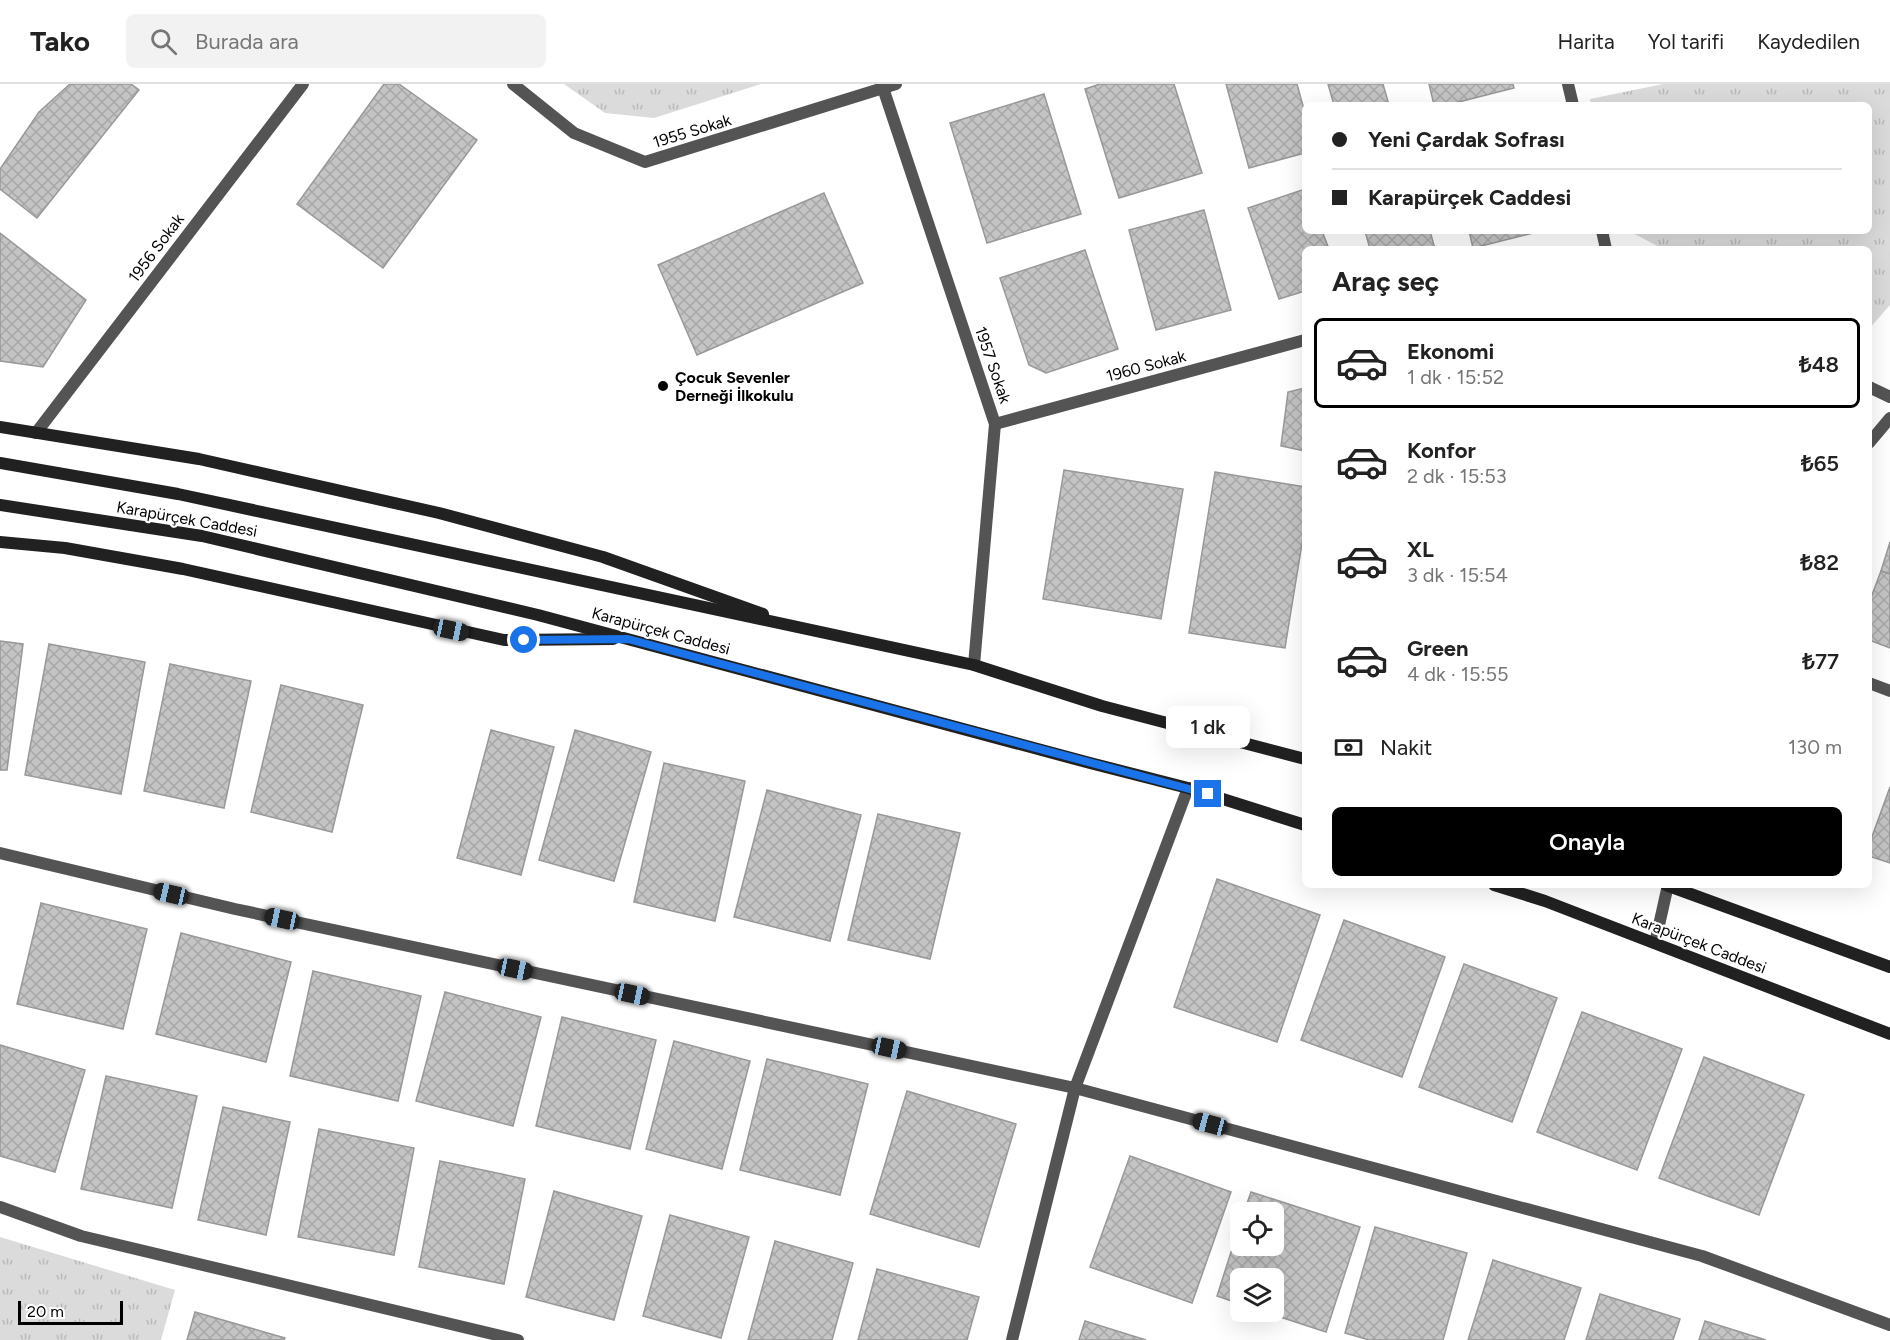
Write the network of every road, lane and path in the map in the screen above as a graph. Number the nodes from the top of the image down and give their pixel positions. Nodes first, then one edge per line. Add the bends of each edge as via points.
1 (303, 84) edge
2 (513, 84) edge
3 (896, 84) edge
4 (1568, 84) edge
5 (883, 88) junction
6 (1572, 102) edge
7 (1302, 341) edge
8 (1872, 388) edge
9 (1890, 397) edge
10 (1890, 418) edge
11 (995, 424) junction
12 (0, 427) edge
13 (36, 433) junction
14 (1872, 439) edge
15 (0, 463) edge
16 (0, 505) edge
17 (0, 542) edge
18 (806, 629) junction
19 (628, 639) junction
20 (974, 665) junction
21 (1872, 684) edge
22 (1890, 691) edge
23 (1302, 758) edge
24 (1188, 788) junction
25 (1302, 824) edge
26 (0, 853) edge
27 (1504, 888) edge
28 (1666, 888) edge
29 (1675, 888) edge
30 (1654, 943) junction
31 (1890, 967) edge
32 (1890, 1034) edge
33 (1075, 1088) junction
34 (0, 1207) edge
35 (1890, 1324) edge
36 (467, 1328) junction
37 (461, 1340) edge
38 (518, 1340) edge
39 (1012, 1340) edge

1 - 13 street, 1956 Sokak
2 - 5 street, 1955 Sokak via 574,133 645,162
3 - 5 street, 1955 Sokak
4 - 6 street
5 - 11 street, 1957 Sokak
7 - 11 street, 1960 Sokak
8 - 9 street
10 - 14 street
11 - 20 street, 1957 Sokak
12 - 13 main road
13 - 18 main road via 199,459 439,513 603,557
15 - 18 main road, Karapürçek Caddesi via 178,494
16 - 19 main road, Karapürçek Caddesi via 202,536
17 - 19 main road via 65,548 183,569 504,640
18 - 20 main road, Karapürçek Caddesi
19 - 24 main road, Karapürçek Caddesi
20 - 23 main road, Karapürçek Caddesi via 1102,706
21 - 22 street
24 - 25 main road, Karapürçek Caddesi
24 - 33 street
26 - 33 street via 235,909
27 - 30 main road, Karapürçek Caddesi
28 - 30 street
29 - 31 main road
30 - 32 main road, Karapürçek Caddesi
33 - 35 street via 1702,1256
33 - 39 street
34 - 36 street via 81,1236
36 - 37 street
36 - 38 street

